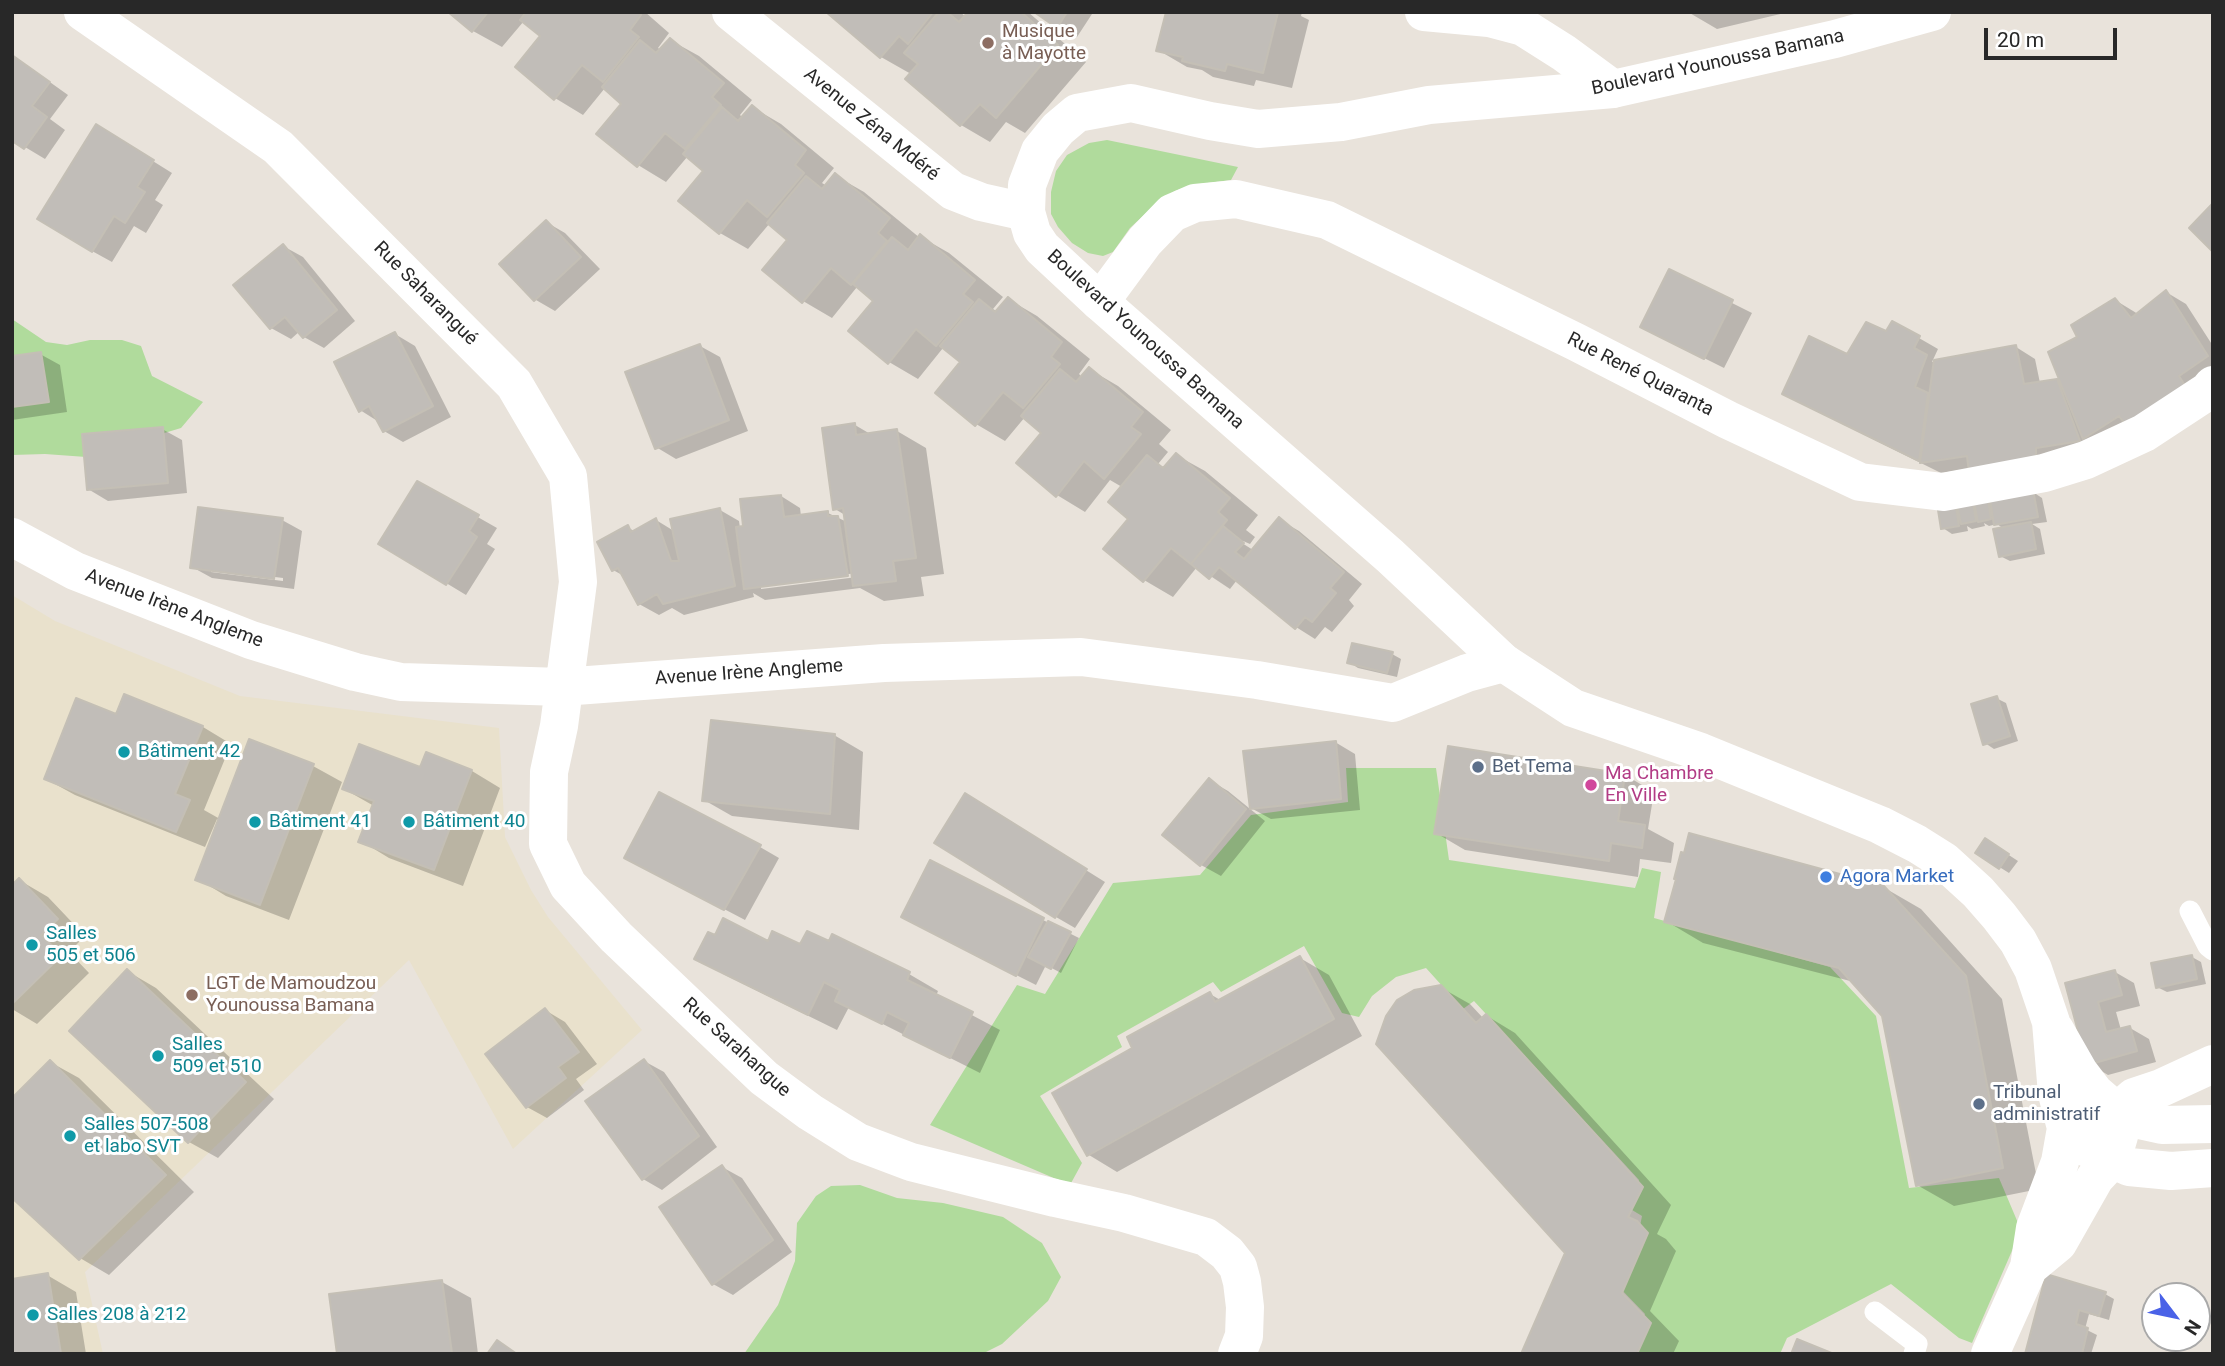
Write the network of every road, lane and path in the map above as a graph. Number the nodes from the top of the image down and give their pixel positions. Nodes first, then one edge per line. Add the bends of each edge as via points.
1 (83, 12) edge
2 (731, 12) edge
3 (1424, 12) edge
4 (1932, 12) edge
5 (1613, 89) junction
6 (1026, 212) junction
7 (1100, 302) junction
8 (2213, 385) edge
9 (12, 537) edge
10 (1504, 663) junction
11 (562, 687) junction
12 (2190, 911) dead end
13 (2213, 950) edge
14 (2051, 1022) junction
15 (2213, 1064) edge
16 (2117, 1112) junction
17 (2213, 1124) edge
18 (2066, 1128) junction
19 (2112, 1160) junction
20 (2213, 1168) edge
21 (2029, 1267) junction
22 (1875, 1312) dead end
23 (1237, 1354) edge
24 (1914, 1354) edge
25 (1990, 1354) edge

1 - 11 street, Rue Saharangué via 278,147 514,384 568,476 578,582
2 - 6 street, Avenue Zéna Mdéré via 953,191
3 - 5 street via 1489,18 1523,27
4 - 5 street, Boulevard Younoussa Bamana
5 - 6 street, Boulevard Younoussa Bamana via 1429,104 1340,122 1258,129 1131,103 1077,113 1040,151 1027,185
6 - 7 street, Boulevard Younoussa Bamana via 1042,248
7 - 8 street, Rue René Quaranta via 1171,213 1195,203 1236,199 1327,220 1860,482 1943,492 2044,473 2086,460 2144,433
7 - 10 street, Boulevard Younoussa Bamana via 1390,556
9 - 11 street, Avenue Irène Angleme via 75,571 251,640 355,672 401,682
10 - 11 street, Avenue Irène Angleme via 1393,703 1081,657 884,663
10 - 14 street, Boulevard Younoussa Bamana via 1573,708 1701,752 1880,825 1944,861 1978,892 2018,941
11 - 23 street, Rue Sarahangue via 549,772 548,844 568,885 616,937 764,1077 858,1142 911,1162 1206,1237 1227,1253 1240,1275 1244,1336
12 - 13 lane
14 - 16 street, Boulevard Younoussa Bamana via 2079,1072
14 - 18 street, Boulevard Younoussa Bamana
15 - 16 street via 2134,1097
16 - 17 street, Boulevard Younoussa Bamana via 2162,1125
16 - 18 street
16 - 19 street via 2120,1128
18 - 19 street via 2089,1149
18 - 21 street via 2060,1162 2035,1228
19 - 20 street via 2160,1171
19 - 21 street via 2095,1178 2059,1243
21 - 25 street
22 - 24 lane via 1917,1344

